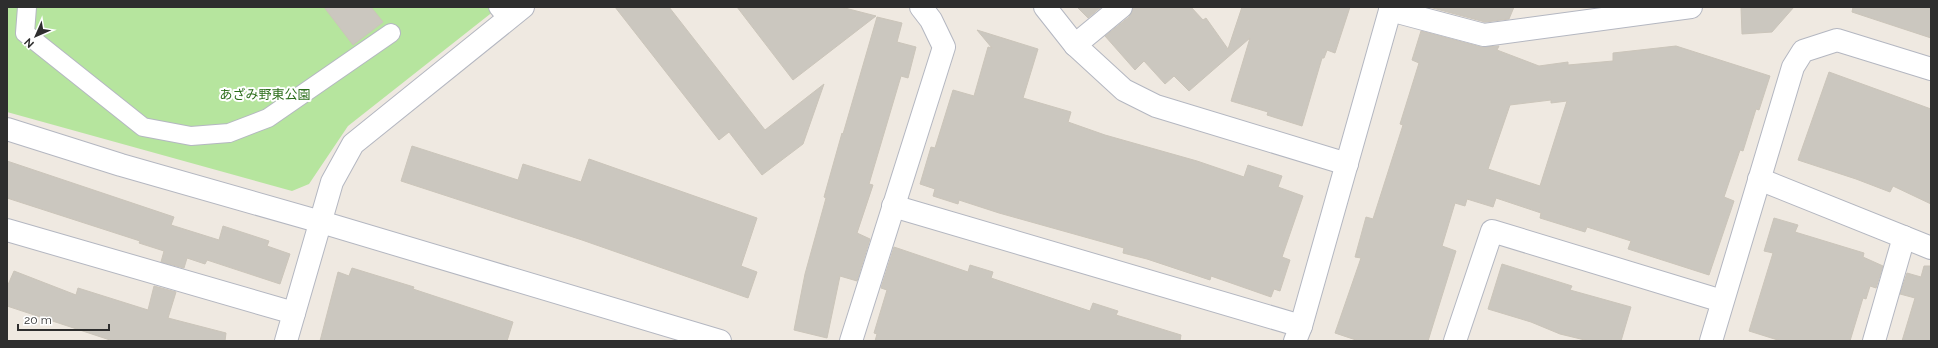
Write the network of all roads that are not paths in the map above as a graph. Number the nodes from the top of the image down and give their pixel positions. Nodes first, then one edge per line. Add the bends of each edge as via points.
1 (27, 7) edge
2 (921, 7) edge
3 (1045, 7) edge
4 (1121, 7) edge
5 (1691, 7) edge
6 (1391, 8) edge
7 (510, 11) edge
8 (391, 33) dead end
9 (1075, 44) junction
10 (1931, 68) edge
11 (7, 129) edge
12 (1347, 164) junction
13 (1759, 179) junction
14 (893, 206) junction
15 (321, 222) junction
16 (7, 230) edge
17 (1904, 236) junction
18 (1931, 248) edge
19 (1722, 301) junction
20 (294, 313) junction
21 (1298, 334) edge
22 (286, 341) edge
23 (720, 341) edge
24 (851, 341) edge
25 (1455, 341) edge
26 (1711, 341) edge
27 (1874, 341) edge

1 - 8 lane via 25,33 143,127 191,136 229,133 268,118
2 - 14 street via 931,20 944,47
3 - 9 street
4 - 9 street
5 - 6 street via 1484,35
6 - 12 street
7 - 15 street via 354,144 332,182
9 - 12 street via 1124,90 1156,106
10 - 13 street via 1837,40 1803,51 1793,67
11 - 15 street
12 - 21 street
13 - 17 street
13 - 19 street
14 - 21 street
14 - 24 street
15 - 20 street
15 - 23 street
16 - 20 street
17 - 18 street
17 - 27 street
19 - 25 street via 1492,231
19 - 26 street
20 - 22 street

